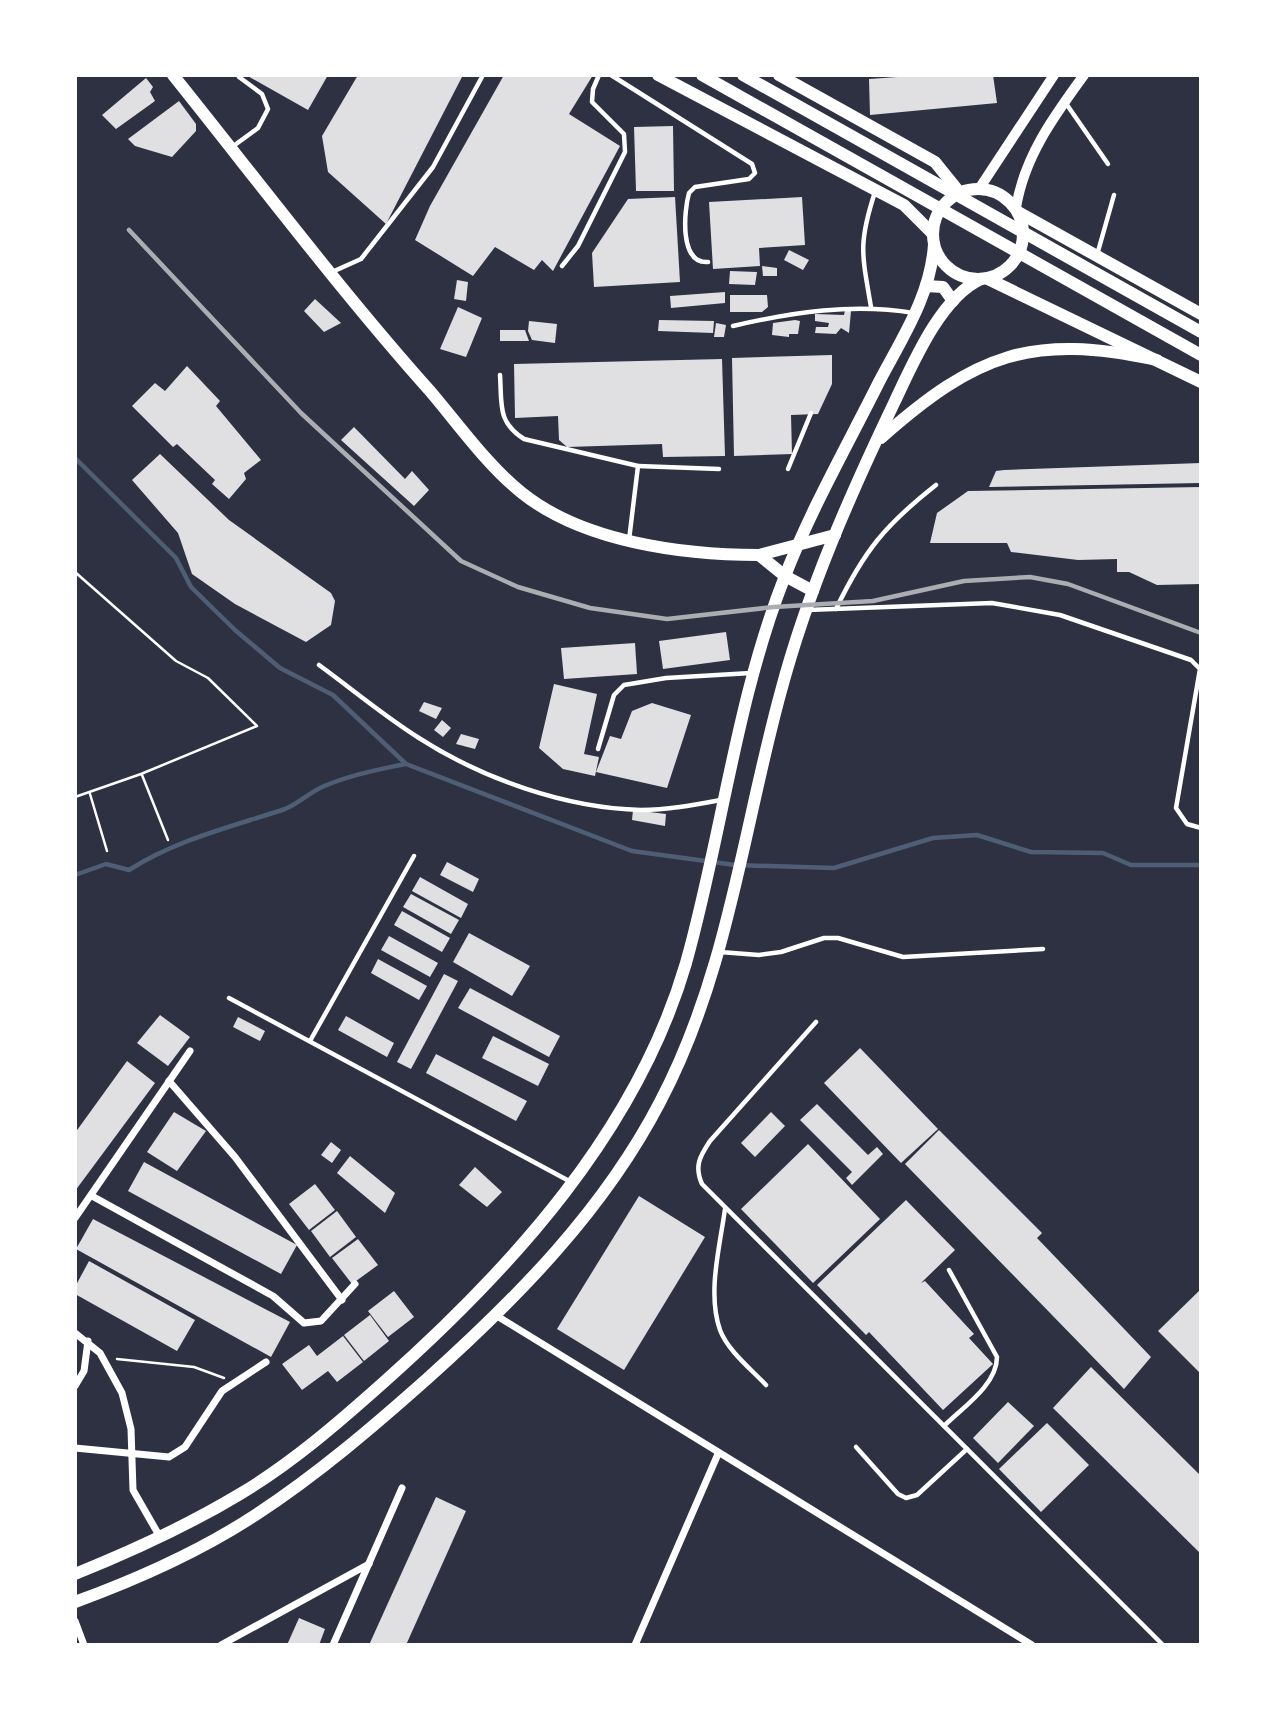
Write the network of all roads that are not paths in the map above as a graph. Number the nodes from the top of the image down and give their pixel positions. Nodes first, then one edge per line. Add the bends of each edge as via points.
1 (482, 75) edge
2 (599, 75) edge
3 (611, 75) edge
4 (658, 75) edge
5 (702, 75) edge
6 (743, 75) edge
7 (779, 75) edge
8 (1054, 75) edge
9 (1084, 75) edge
10 (179, 77) edge
11 (239, 77) dead end
12 (1064, 102) junction
13 (231, 147) junction
14 (1108, 164) dead end
15 (979, 189) junction
16 (876, 191) junction
17 (960, 192) junction
18 (1114, 195) dead end
19 (1017, 210) junction
20 (933, 239) junction
21 (1096, 257) junction
22 (708, 262) dead end
23 (562, 266) dead end
24 (331, 272) junction
25 (984, 279) junction
26 (926, 286) junction
27 (954, 301) junction
28 (871, 307) junction
29 (915, 313) junction
30 (1201, 314) edge
31 (733, 326) dead end
32 (1201, 332) edge
33 (1201, 355) edge
34 (1157, 360) junction
35 (500, 375) dead end
36 (1201, 382) edge
37 (811, 413) dead end
38 (876, 442) junction
39 (638, 466) junction
40 (719, 469) dead end
41 (788, 470) dead end
42 (936, 485) dead end
43 (835, 535) junction
44 (629, 541) junction
45 (799, 546) junction
46 (759, 555) junction
47 (785, 576) junction
48 (813, 591) junction
49 (836, 609) junction
50 (804, 610) junction
51 (320, 665) dead end
52 (756, 673) junction
53 (598, 749) dead end
54 (723, 800) junction
55 (1201, 828) edge
56 (414, 856) dead end
57 (1043, 950) dead end
58 (719, 952) junction
59 (229, 998) dead end
60 (816, 1022) dead end
61 (310, 1041) junction
62 (190, 1051) dead end
63 (169, 1082) junction
64 (572, 1182) junction
65 (92, 1196) junction
66 (725, 1208) junction
67 (75, 1218) edge
68 (949, 1270) dead end
69 (355, 1284) dead end
70 (342, 1300) junction
71 (497, 1316) junction
72 (75, 1333) edge
73 (88, 1341) junction
74 (266, 1362) dead end
75 (766, 1385) dead end
76 (75, 1386) edge
77 (944, 1426) junction
78 (856, 1447) dead end
79 (75, 1448) edge
80 (967, 1449) junction
81 (718, 1454) junction
82 (132, 1455) junction
83 (402, 1488) dead end
84 (160, 1538) junction
85 (369, 1564) junction
86 (75, 1574) edge
87 (75, 1602) edge
88 (75, 1621) edge
89 (84, 1645) edge
90 (221, 1645) edge
91 (333, 1645) edge
92 (635, 1645) edge
93 (1032, 1645) edge
94 (1163, 1645) edge

1 - 24 lane via 433,167 361,259
2 - 23 lane via 592,102 624,134 625,152 578,246
3 - 22 lane via 752,164 755,173 749,179 695,187 689,192 689,252
4 - 16 main road
5 - 33 main road
6 - 32 main road
7 - 17 main road via 935,162
8 - 15 street
9 - 12 street
10 - 13 main road
11 - 13 lane via 262,94 268,109 258,128
12 - 14 lane
12 - 19 street via 1027,166
13 - 24 main road
15 - 17 main road
15 - 19 main road via 993,191
16 - 20 main road via 916,214
16 - 28 lane via 862,232 861,252
17 - 20 main road via 938,214
18 - 21 lane
19 - 21 main road
19 - 25 main road via 1024,239 1020,253 1007,269
20 - 25 main road via 946,266 956,274
20 - 26 main road
21 - 30 main road
24 - 44 main road via 386,342 523,494 571,522
25 - 27 main road via 967,286
25 - 34 main road
26 - 27 main road via 943,287
26 - 29 main road
27 - 38 main road via 919,353
28 - 29 lane
28 - 31 lane via 827,309
29 - 45 main road
34 - 36 main road
34 - 38 main road via 1056,347 1001,358 943,386
35 - 39 lane via 504,422 509,430 524,439
37 - 41 lane
38 - 43 main road
39 - 40 lane
39 - 44 lane
42 - 49 lane via 873,542
43 - 45 main road
43 - 48 main road
44 - 46 main road
45 - 46 main road
45 - 47 main road
46 - 47 main road
47 - 48 main road
47 - 52 main road
48 - 50 main road
49 - 50 lane
49 - 55 lane via 992,603 1060,615 1191,660 1200,669 1176,808 1187,824
50 - 58 main road
51 - 54 lane via 417,737 495,777 613,808 681,808
52 - 53 lane via 624,685 614,695
52 - 54 main road
54 - 64 main road via 685,964 665,1021 638,1078
56 - 61 lane
57 - 58 lane via 904,957 824,938 758,956
58 - 71 main road via 696,1023 661,1101 628,1156 599,1200
59 - 61 lane
60 - 66 lane via 700,1156 696,1172
61 - 64 lane
62 - 63 street
63 - 65 street
63 - 70 street via 235,1157
64 - 84 main road via 517,1252 348,1414 257,1483
65 - 67 street
65 - 70 street via 273,1296 304,1323 321,1321
66 - 75 lane via 715,1287 720,1330
66 - 77 lane
68 - 77 lane via 997,1364 987,1384
69 - 70 street
71 - 81 street
71 - 87 main road via 368,1432 256,1515 127,1583
72 - 73 street
73 - 76 street via 85,1371
73 - 82 street via 122,1393
74 - 82 street via 233,1382 177,1453 161,1458
77 - 80 lane
78 - 80 lane via 898,1494 906,1497 917,1495
79 - 82 street
80 - 94 lane
81 - 92 street
81 - 93 street
82 - 84 street via 133,1490
83 - 85 street
84 - 86 main road
85 - 90 street
85 - 91 street
88 - 89 street

